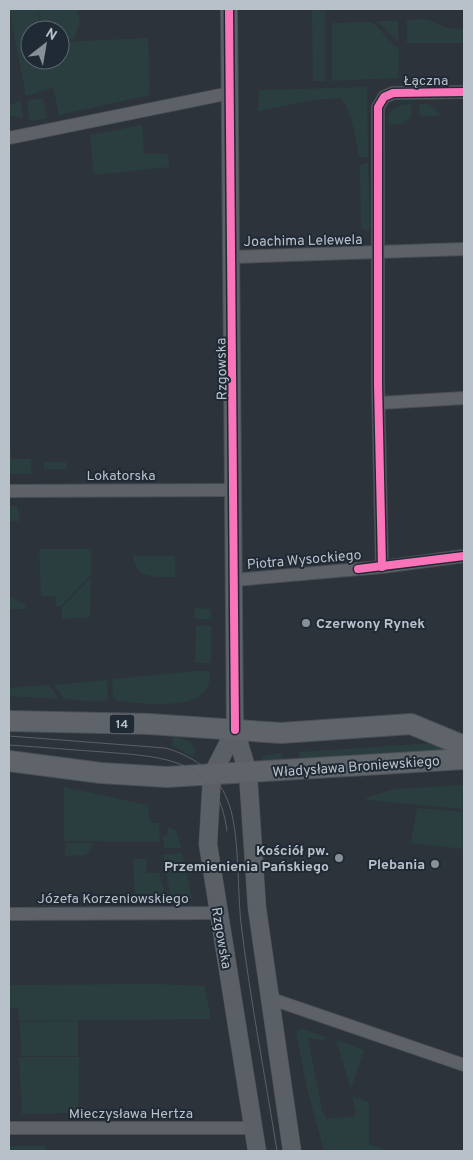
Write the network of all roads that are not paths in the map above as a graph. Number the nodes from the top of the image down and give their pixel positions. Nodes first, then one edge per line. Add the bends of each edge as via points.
1 (229, 9) edge
2 (464, 92) edge
3 (230, 93) junction
4 (9, 138) edge
5 (464, 249) edge
6 (379, 253) junction
7 (232, 257) junction
8 (464, 398) edge
9 (379, 403) junction
10 (234, 490) junction
11 (9, 491) edge
12 (464, 556) edge
13 (382, 568) junction
14 (235, 580) junction
15 (9, 721) edge
16 (235, 730) junction
17 (464, 746) edge
18 (464, 759) edge
19 (9, 761) edge
20 (248, 774) junction
21 (212, 775) junction
22 (218, 913) junction
23 (9, 914) edge
24 (269, 998) junction
25 (464, 1065) edge
26 (9, 1128) edge
27 (253, 1128) junction
28 (257, 1151) edge
29 (292, 1151) edge

1 - 3 street, Rzgowska
2 - 6 street, Łączna via 388,94 378,107
3 - 4 street
3 - 7 street, Rzgowska
5 - 6 street, Joachima Lelewela
6 - 7 street, Joachima Lelewela
6 - 9 street
7 - 10 street, Rzgowska
8 - 9 street
9 - 13 street
10 - 11 street, Lokatorska
10 - 14 street, Rzgowska
12 - 13 street, Piotra Wysockiego
13 - 14 street, Piotra Wysockiego
14 - 16 street, Rzgowska
15 - 16 main road, 14
16 - 17 main road, Władysława Broniewskiego / 14 via 289,732 411,724
16 - 20 main road, Rzgowska
16 - 21 main road, Rzgowska
18 - 20 main road, Władysława Broniewskiego
19 - 21 main road, Władysława Broniewskiego via 101,773 159,777
20 - 21 main road, Władysława Broniewskiego
20 - 24 main road, Rzgowska via 257,908
21 - 22 main road, Rzgowska via 208,844
22 - 23 street, Józefa Korzeniowskiego
22 - 27 main road, Rzgowska
24 - 25 street
24 - 29 main road, Rzgowska
26 - 27 street, Mieczysława Hertza
27 - 28 main road, Rzgowska

